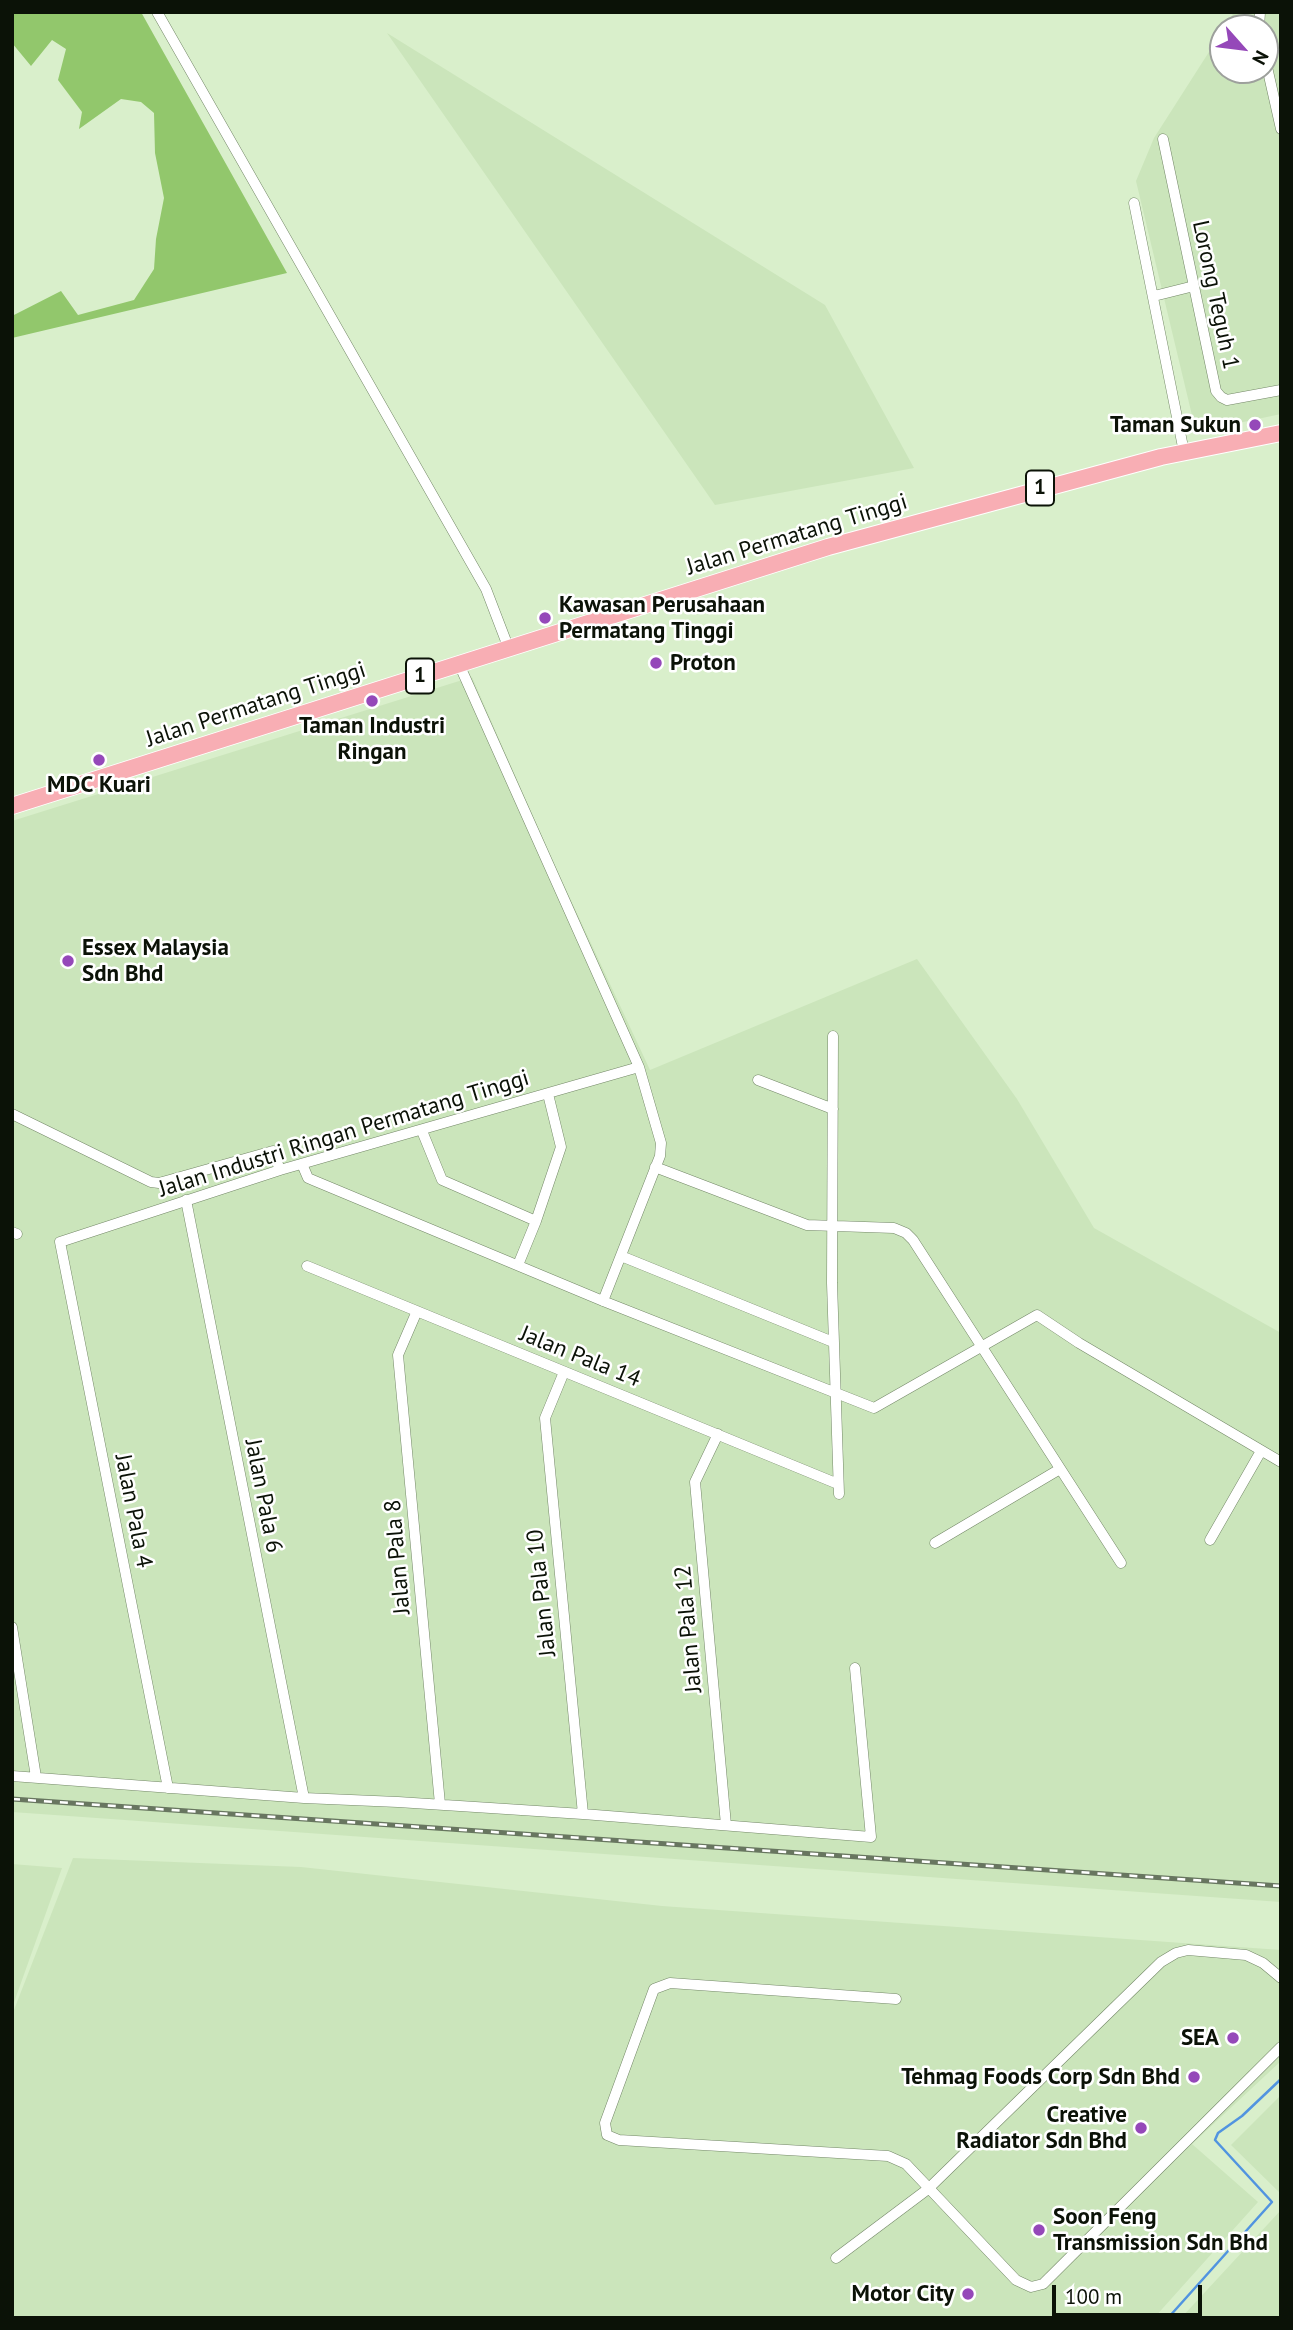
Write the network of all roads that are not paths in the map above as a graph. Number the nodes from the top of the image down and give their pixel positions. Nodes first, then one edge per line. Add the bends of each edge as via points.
1 (157, 12) edge
2 (1271, 84) edge
3 (1281, 129) edge
4 (1163, 139) dead end
5 (1134, 203) dead end
6 (1194, 286) junction
7 (1154, 296) junction
8 (1281, 390) edge
9 (1281, 433) edge
10 (1184, 452) junction
11 (509, 649) junction
12 (459, 664) junction
13 (12, 806) edge
14 (833, 1036) dead end
15 (639, 1067) junction
16 (758, 1080) dead end
17 (548, 1094) junction
18 (833, 1109) junction
19 (12, 1114) edge
20 (422, 1131) junction
21 (302, 1164) junction
22 (655, 1167) junction
23 (280, 1170) junction
24 (186, 1200) junction
25 (536, 1221) junction
26 (832, 1227) junction
27 (60, 1242) joint
28 (621, 1256) junction
29 (518, 1265) junction
30 (307, 1266) dead end
31 (603, 1301) junction
32 (416, 1311) junction
33 (834, 1342) junction
34 (982, 1348) junction
35 (565, 1371) junction
36 (835, 1394) junction
37 (718, 1434) junction
38 (1261, 1451) junction
39 (1281, 1462) edge
40 (1060, 1469) junction
41 (1210, 1540) dead end
42 (935, 1543) dead end
43 (1121, 1563) dead end
44 (12, 1627) edge
45 (855, 1668) dead end
46 (12, 1776) edge
47 (36, 1777) junction
48 (168, 1788) junction
49 (304, 1798) junction
50 (440, 1804) junction
51 (583, 1814) junction
52 (726, 1825) junction
53 (1281, 1978) edge
54 (896, 1999) dead end
55 (1281, 2047) edge
56 (928, 2189) junction
57 (836, 2258) dead end

1 - 11 street via 486,589
2 - 3 street
4 - 6 street, Lorong Teguh 1
5 - 7 street
6 - 7 street
6 - 8 street, Lorong Teguh 1 via 1221,397 1227,400
7 - 10 street
9 - 10 highway, Jalan Permatang Tinggi / 1
10 - 11 highway, Jalan Permatang Tinggi / 1 via 828,547
11 - 12 highway, Jalan Permatang Tinggi / 1
12 - 13 highway, Jalan Permatang Tinggi / 1
12 - 15 street
14 - 18 street
15 - 17 street, Jalan Industri Ringan Permatang Tinggi
15 - 22 street via 662,1149
16 - 18 street
17 - 20 street, Jalan Industri Ringan Permatang Tinggi
17 - 25 street via 561,1147
18 - 26 street
19 - 23 street via 151,1182 273,1151
20 - 21 street, Jalan Industri Ringan Permatang Tinggi
20 - 25 street via 442,1180
21 - 23 street, Jalan Industri Ringan Permatang Tinggi
21 - 29 street via 308,1178
22 - 26 street via 807,1225
22 - 28 street
23 - 24 street, Jalan Industri Ringan Permatang Tinggi
24 - 27 street, Jalan Industri Ringan Permatang Tinggi
24 - 49 street, Jalan Pala 6
25 - 29 street
26 - 33 street
26 - 34 street via 894,1228 906,1233
27 - 48 street, Jalan Pala 4
28 - 31 street
28 - 33 street
29 - 31 street
30 - 32 street, Jalan Pala 14
31 - 36 street
32 - 35 street, Jalan Pala 14
32 - 50 street, Jalan Pala 8 via 398,1355
33 - 36 street
34 - 36 street via 874,1408
34 - 38 street via 1037,1315
34 - 40 street
35 - 37 street, Jalan Pala 14
35 - 51 street, Jalan Pala 10 via 545,1418
36 - 37 street, Jalan Pala 14 via 839,1489
37 - 52 street, Jalan Pala 12 via 695,1482
38 - 39 street
38 - 41 street
40 - 42 street
40 - 43 street
44 - 47 street
45 - 52 street via 871,1837
46 - 47 street
47 - 48 street
48 - 49 street
49 - 50 street
50 - 51 street
51 - 52 street
53 - 56 street via 1246,1955 1176,1953 1161,1962
54 - 56 street via 670,1983 654,1989 605,2123 607,2135 619,2140 888,2155 906,2164
55 - 56 street via 1043,2284 1031,2287 1016,2280
56 - 57 street

